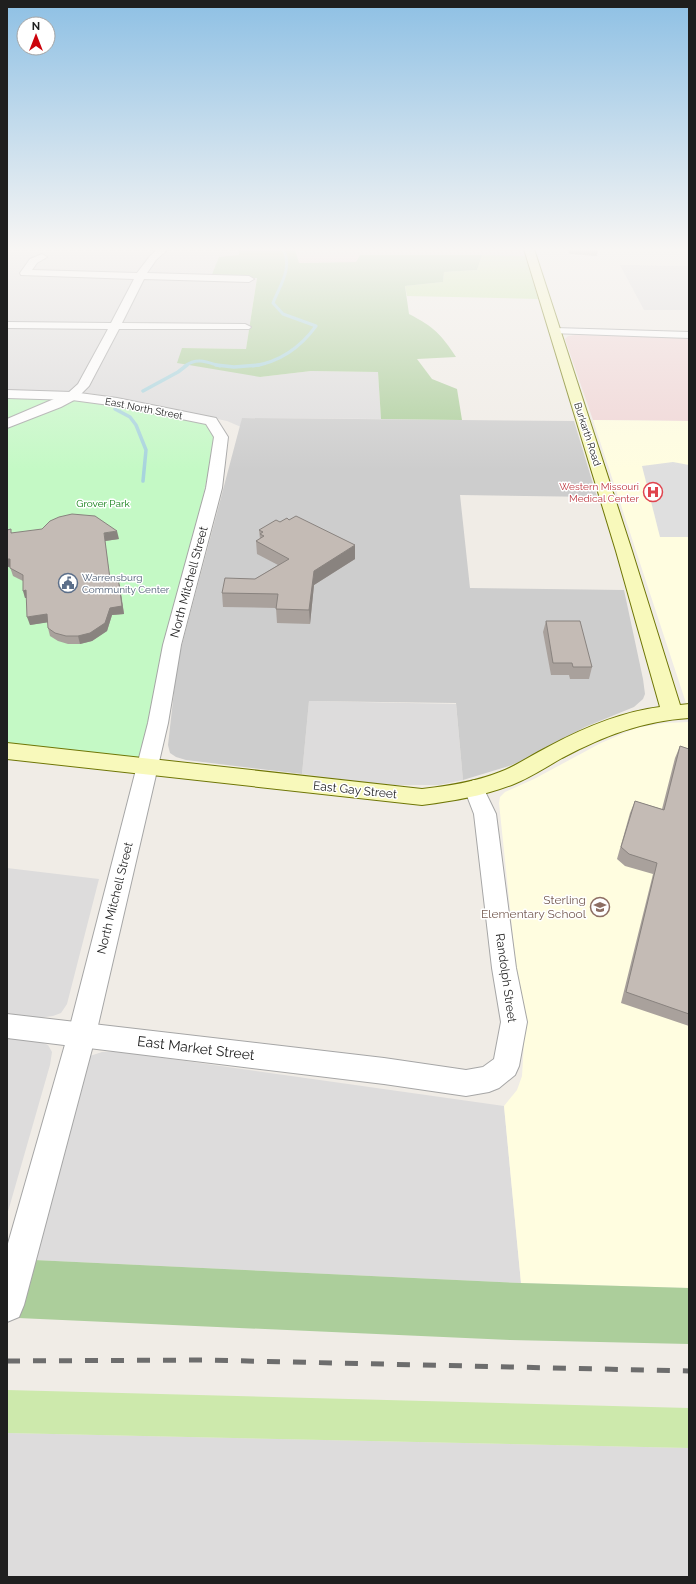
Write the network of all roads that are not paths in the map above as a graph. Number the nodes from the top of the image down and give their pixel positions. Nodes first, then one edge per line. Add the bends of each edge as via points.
1 (117, 323) edge
2 (552, 323) edge
3 (7, 325) edge
4 (115, 326) junction
5 (245, 327) dead end
6 (555, 331) junction
7 (689, 335) edge
8 (7, 394) edge
9 (72, 396) junction
10 (7, 424) edge
11 (214, 488) joint
12 (680, 712) edge
13 (7, 751) edge
14 (147, 767) junction
15 (474, 788) junction
16 (7, 1026) edge
17 (82, 1034) junction
18 (384, 1071) joint
19 (7, 1305) edge

1 - 4 street
2 - 6 main road, Burkarth Road
3 - 4 street
4 - 5 street
4 - 9 street via 83,386
6 - 7 street
6 - 12 main road, Burkarth Road via 622,544
8 - 9 street, East North Street
9 - 10 street
9 - 11 street, East North Street via 117,402 211,421 221,437
11 - 14 street, North Mitchell Street via 172,645
12 - 15 main road, East Gay Street via 639,717 607,728 562,748 506,778
13 - 14 main road, East Gay Street
14 - 15 main road, East Gay Street via 422,797
14 - 17 street, North Mitchell Street
15 - 18 street, Randolph Street via 485,814 504,968 514,1022 506,1066 489,1079 466,1084
16 - 17 street, East Market Street
17 - 18 street, East Market Street
17 - 19 street, North Mitchell Street

